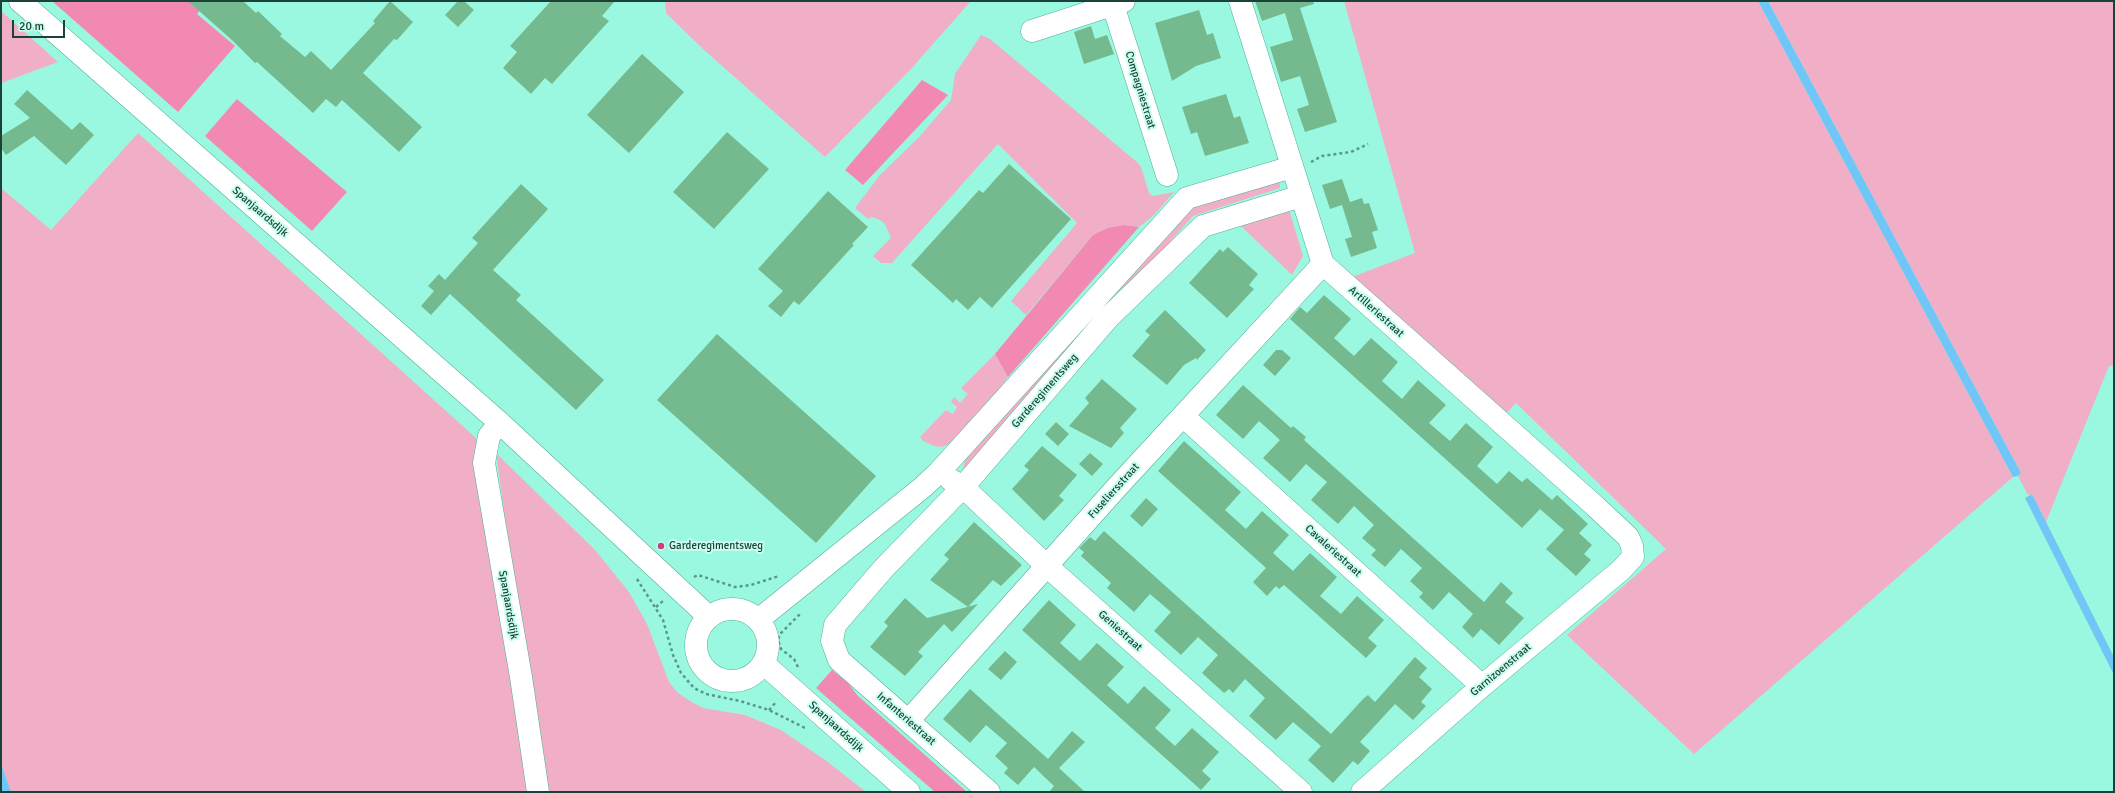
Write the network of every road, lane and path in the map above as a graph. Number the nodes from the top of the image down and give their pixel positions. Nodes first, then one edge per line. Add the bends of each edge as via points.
1 (20, 1) edge
2 (1240, 1) edge
3 (1119, 3) edge
4 (1032, 31) dead end
5 (1368, 144) dead end
6 (1167, 175) dead end
7 (1296, 181) junction
8 (1323, 264) junction
9 (1183, 416) junction
10 (500, 423) junction
11 (939, 472) junction
12 (963, 488) junction
13 (1632, 546) joint
14 (1048, 567) junction
15 (784, 575) dead end
16 (678, 588) junction
17 (656, 607) dead end
18 (805, 609) dead end
19 (709, 617) junction
20 (758, 620) junction
21 (832, 641) joint
22 (763, 663) junction
23 (789, 686) junction
24 (1482, 686) junction
25 (769, 710) dead end
26 (909, 720) junction
27 (538, 792) edge
28 (909, 792) edge
29 (989, 792) edge
30 (1301, 792) edge
31 (1362, 792) edge

1 - 10 street, Spanjaardsdijk
2 - 7 street, Artilleriestraat
3 - 4 street
3 - 6 street, Compagniestraat
5 - 7 path via 1350,152 1317,157
7 - 8 street, Artilleriestraat
7 - 11 street via 1187,198
7 - 12 street, Garderegimentsweg via 1203,226 1108,318
8 - 9 street, Fuseliersstraat
8 - 13 street, Artilleriestraat via 1595,506 1628,537
9 - 14 street, Fuseliersstraat
9 - 24 street, Cavaleriestraat
10 - 16 street, Spanjaardsdijk
10 - 27 street, Spanjaardsdijk via 489,436 484,463
11 - 12 street, Geniestraat
11 - 20 street
12 - 14 street, Geniestraat
12 - 21 street, Garderegimentsweg via 884,568 835,625
13 - 24 street, Garnizoenstraat via 1633,557 1621,570
14 - 26 street, Fuseliersstraat
14 - 30 street, Geniestraat
15 - 16 path via 735,587 698,575
16 - 17 path
16 - 19 street, Spanjaardsdijk
18 - 23 path via 780,634 778,640 781,649 797,664 798,671
19 - 20 street via 729,609 750,613
19 - 22 street via 700,628 696,641 697,655 704,668 714,677 728,681 742,680 754,674
20 - 22 street via 768,640 768,652
21 - 26 street, Infanteriestraat via 839,660
22 - 23 street, Spanjaardsdijk
23 - 25 path
23 - 28 street, Spanjaardsdijk
24 - 31 street, Garnizoenstraat
26 - 29 street, Infanteriestraat

